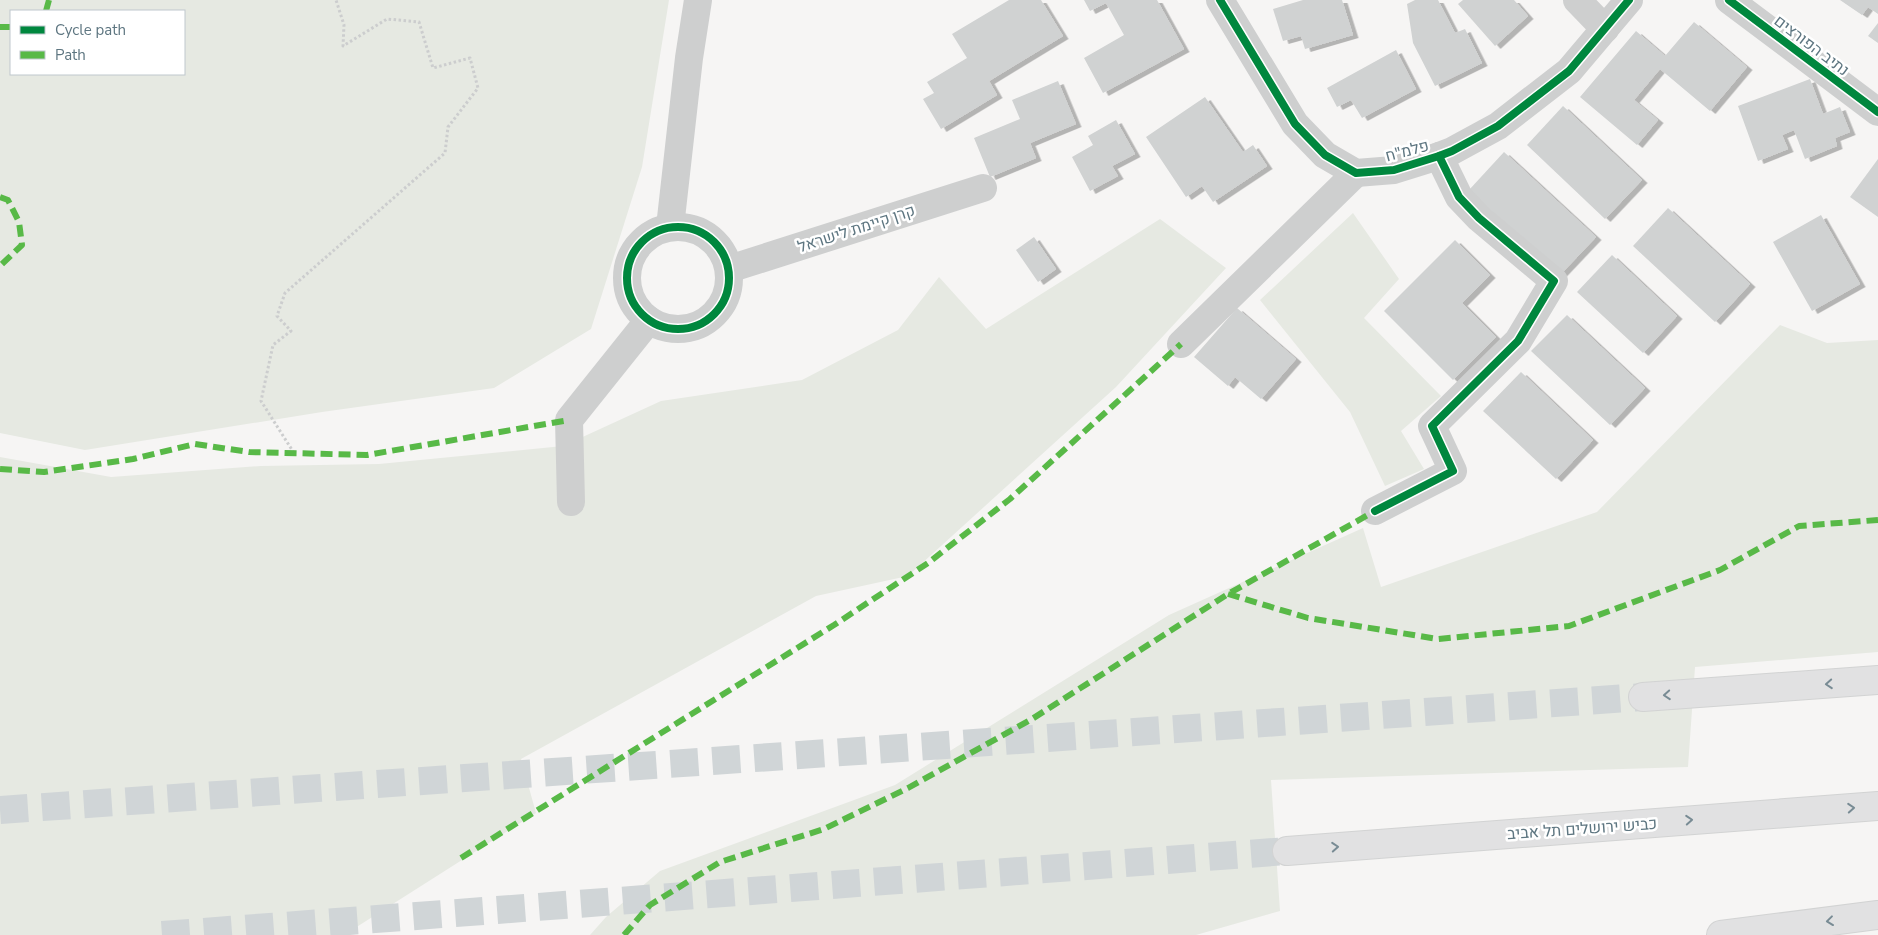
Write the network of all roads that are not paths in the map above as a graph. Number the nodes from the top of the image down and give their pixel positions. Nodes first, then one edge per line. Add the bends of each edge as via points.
1 (698, 0) edge
2 (1220, 0) edge
3 (1577, 0) edge
4 (1629, 0) edge
5 (1729, 0) edge
6 (1605, 30) junction
7 (1878, 112) edge
8 (1439, 156) junction
9 (1356, 173) junction
10 (983, 188) dead end
11 (670, 227) junction
12 (730, 269) junction
13 (648, 320) junction
14 (1181, 344) dead end
15 (571, 502) dead end
16 (1375, 511) dead end
17 (1878, 680) edge
18 (1643, 697) tunnel mouth
19 (1878, 806) edge
20 (1287, 851) tunnel mouth
21 (1878, 915) edge
22 (1721, 935) edge

1 - 11 street
2 - 9 street via 1295,124 1325,155
3 - 6 street
4 - 6 street, פלמ"ח
5 - 7 street, נתיב הפורצים
6 - 8 street, פלמ"ח via 1569,71 1498,126
8 - 9 street, פלמ"ח via 1394,170
8 - 16 street via 1459,197 1479,218 1554,280 1518,341 1432,426 1453,471
9 - 14 street
10 - 12 street, קרן קיימת לישראל
11 - 12 street via 687,227 715,241
11 - 13 street via 655,231 641,242 631,257 626,274 628,291 636,308
12 - 13 street via 730,285 724,300 714,315 699,325 665,328
13 - 15 street via 569,420
17 -> 18 highway
20 -> 19 highway, כביש ירושלים תל אביב
21 -> 22 highway

